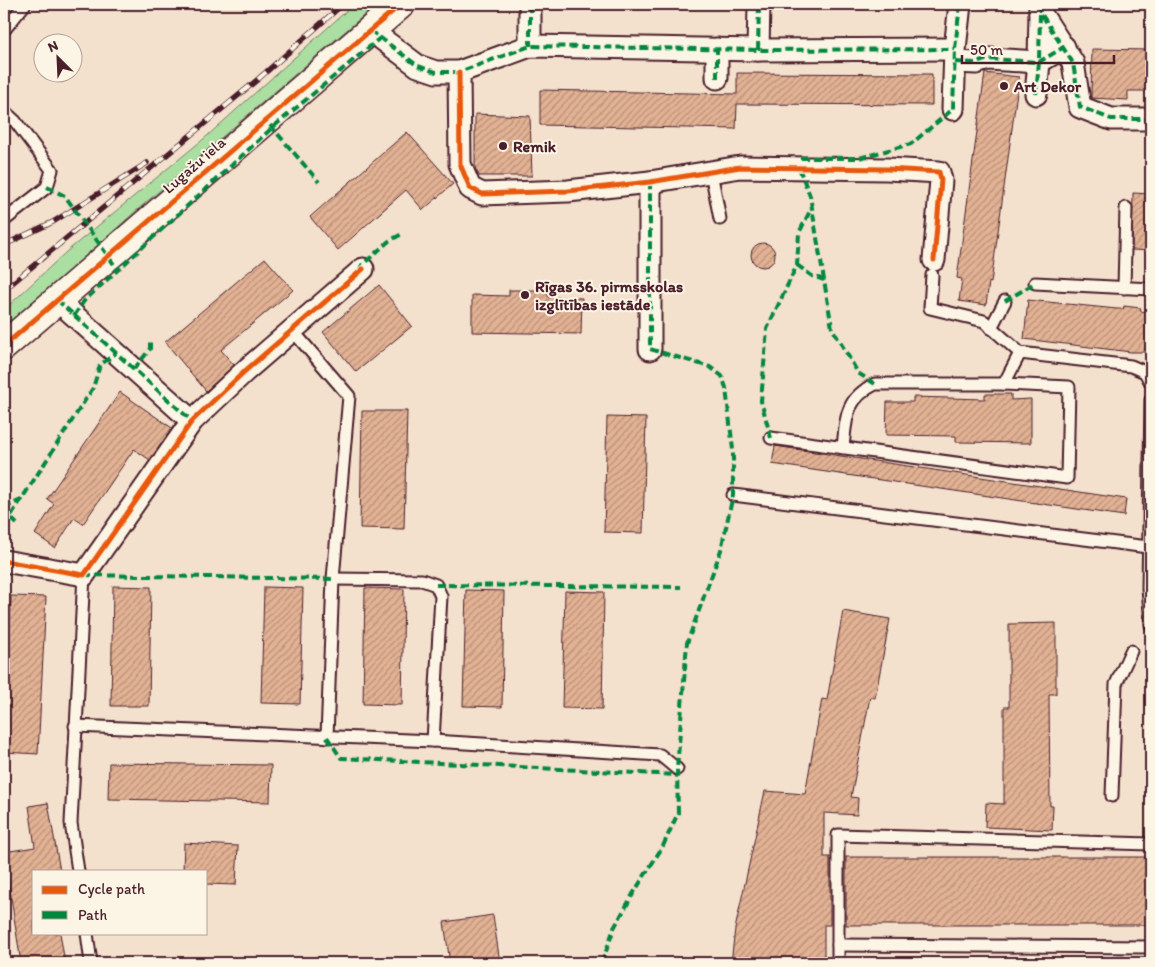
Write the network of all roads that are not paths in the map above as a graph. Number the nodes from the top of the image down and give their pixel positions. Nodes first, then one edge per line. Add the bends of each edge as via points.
1 (25, 4) edge
2 (401, 4) edge
3 (530, 4) edge
4 (759, 4) edge
5 (960, 4) edge
6 (1040, 8) edge
7 (4, 30) edge
8 (370, 30) junction
9 (530, 46) junction
10 (1064, 47) junction
11 (717, 50) junction
12 (758, 50) junction
13 (955, 56) junction
14 (1039, 62) junction
15 (459, 72) junction
16 (716, 78) dead end
17 (1036, 94) dead end
18 (953, 109) dead end
19 (4, 111) edge
20 (1151, 119) edge
21 (711, 172) junction
22 (650, 182) junction
23 (1126, 208) dead end
24 (6, 219) dead end
25 (720, 219) dead end
26 (933, 268) joint
27 (363, 269) dead end
28 (1035, 283) dead end
29 (1124, 288) junction
30 (1151, 289) edge
31 (57, 300) junction
32 (1005, 301) dead end
33 (991, 328) junction
34 (292, 331) junction
35 (4, 346) edge
36 (650, 349) dead end
37 (1020, 353) junction
38 (1151, 383) edge
39 (1004, 384) junction
40 (1151, 400) edge
41 (192, 421) junction
42 (771, 438) dead end
43 (843, 448) junction
44 (733, 495) dead end
45 (1148, 546) junction
46 (4, 561) edge
47 (84, 575) junction
48 (333, 579) junction
49 (1151, 626) edge
50 (1132, 651) dead end
51 (75, 726) junction
52 (327, 737) junction
53 (433, 741) junction
54 (677, 769) dead end
55 (1112, 796) dead end
56 (1151, 844) edge
57 (78, 870) edge
58 (86, 934) edge
59 (838, 945) junction
60 (1151, 947) edge
61 (91, 963) edge
62 (838, 963) edge

1 - 7 lane
2 - 8 street, Lugažu iela
3 - 9 street
4 - 12 street
5 - 13 street
6 - 10 street
6 - 14 street
8 - 15 street via 418,66 436,72
8 - 31 street, Lugažu iela
9 - 11 street
9 - 15 street
10 - 14 street
10 - 20 street via 1073,63 1080,107 1112,119
11 - 12 street
11 - 16 street
12 - 13 street
13 - 14 street via 976,63 988,59
13 - 18 street
14 - 17 street
15 - 22 street via 460,164 470,188 482,194 568,191
19 - 24 lane via 52,170 47,187
21 - 22 street
21 - 25 lane
21 - 26 street via 740,167 939,172
22 - 36 street
23 - 29 lane
26 - 33 lane via 930,308 984,321
27 - 34 street
28 - 29 lane
29 - 30 lane
31 - 35 street, Lugažu iela
31 - 41 street
32 - 33 lane
33 - 37 lane
34 - 41 street
34 - 48 lane via 349,396
37 - 38 lane via 1131,366 1145,372
37 - 39 lane
39 - 43 lane via 875,384 862,390 852,401
39 - 43 lane via 1069,387 1067,478
40 - 45 lane
41 - 47 street
42 - 43 lane
44 - 45 lane
45 - 49 lane
46 - 47 street
47 - 51 lane
48 - 52 lane
48 - 53 lane via 422,580 436,585 441,596
50 - 55 lane via 1116,684
51 - 52 lane
51 - 57 lane via 71,823
52 - 53 lane
53 - 54 lane via 660,755
56 - 59 lane via 838,835
58 - 61 lane
59 - 60 lane
59 - 62 lane

